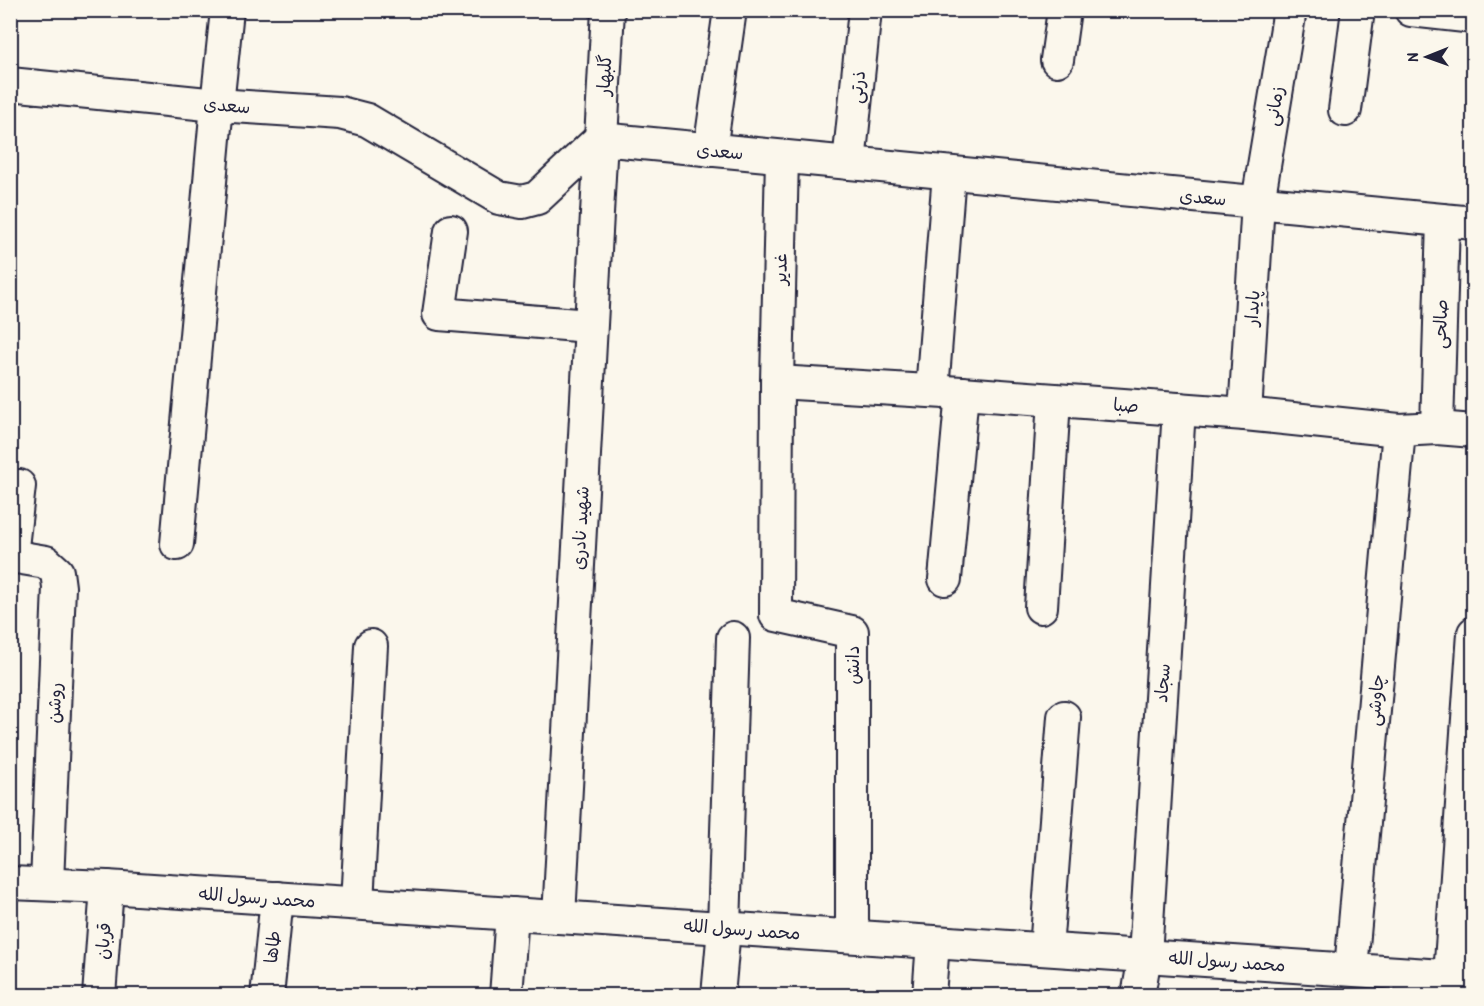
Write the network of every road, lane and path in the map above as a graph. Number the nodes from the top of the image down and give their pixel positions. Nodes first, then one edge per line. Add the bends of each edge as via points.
1 (227, 10) edge
2 (608, 10) edge
3 (730, 10) edge
4 (865, 10) edge
5 (1064, 10) edge
6 (1290, 10) edge
7 (1358, 10) edge
8 (1411, 10) edge
9 (1473, 17) edge
10 (1057, 60) dead end
11 (10, 84) edge
12 (217, 105) junction
13 (1345, 110) dead end
14 (600, 139) junction
15 (710, 150) junction
16 (782, 157) junction
17 (849, 163) junction
18 (949, 173) junction
19 (1258, 202) junction
20 (1458, 221) edge
21 (451, 231) dead end
22 (590, 326) junction
23 (777, 382) junction
24 (947, 392) junction
25 (1054, 400) junction
26 (1179, 409) junction
27 (1245, 414) junction
28 (1437, 428) junction
29 (1399, 430) junction
30 (1473, 431) edge
31 (19, 486) dead end
32 (177, 544) dead end
33 (11, 556) edge
34 (945, 579) dead end
35 (1041, 607) dead end
36 (1473, 633) edge
37 (732, 638) dead end
38 (371, 646) dead end
39 (1064, 717) dead end
40 (10, 883) edge
41 (47, 884) junction
42 (107, 887) junction
43 (277, 898) junction
44 (357, 903) junction
45 (512, 914) junction
46 (559, 917) junction
47 (724, 928) junction
48 (852, 936) junction
49 (933, 942) junction
50 (1046, 950) junction
51 (1145, 956) junction
52 (1462, 977) edge
53 (1369, 979) edge
54 (99, 996) edge
55 (267, 996) edge
56 (506, 996) edge
57 (718, 996) edge
58 (929, 996) edge
59 (1137, 996) edge

1 - 12 street
2 - 14 street, گلبهار
3 - 15 street
4 - 17 street, ذرتی
5 - 10 street
6 - 19 street, زمانی
7 - 13 street
8 - 9 street
11 - 12 street, سعدی
12 - 14 street, سعدی via 340,113 367,120 499,198 522,202 537,198
12 - 32 street
14 - 15 street, سعدی
14 - 22 street, شهید نادری
15 - 16 street, سعدی
16 - 17 street, سعدی
16 - 23 street, غدیر
17 - 18 street, سعدی
18 - 19 street, سعدی
18 - 24 street
19 - 20 street, سعدی
19 - 27 street, پایدار
20 - 28 street, صالحی
21 - 22 street via 439,314
22 - 46 street, شهید نادری
23 - 24 street, صبا
23 - 48 street, دانش via 776,615 852,632
24 - 25 street, صبا
24 - 34 street
25 - 26 street, صبا
25 - 35 street
26 - 27 street, صبا
26 - 51 street, سجاد
27 - 29 street, صبا
28 - 29 street, صبا
28 - 30 street, صبا
29 - 53 street, چاوشی
31 - 33 street
33 - 41 street, روشن via 46,562 57,572 59,587
36 - 52 street
37 - 47 street
38 - 44 street
39 - 50 street
40 - 41 street, محمد رسول الله
41 - 42 street, محمد رسول الله
42 - 43 street, محمد رسول الله
42 - 54 street, قربان
43 - 44 street, محمد رسول الله
43 - 55 street, طاها
44 - 45 street, محمد رسول الله
45 - 46 street, محمد رسول الله
45 - 56 street
46 - 47 street, محمد رسول الله
47 - 48 street, محمد رسول الله
47 - 57 street
48 - 49 street, محمد رسول الله
49 - 50 street, محمد رسول الله
49 - 58 street
50 - 51 street, محمد رسول الله
51 - 53 street, محمد رسول الله
51 - 59 street, سجاد
52 - 53 street, محمد رسول الله

